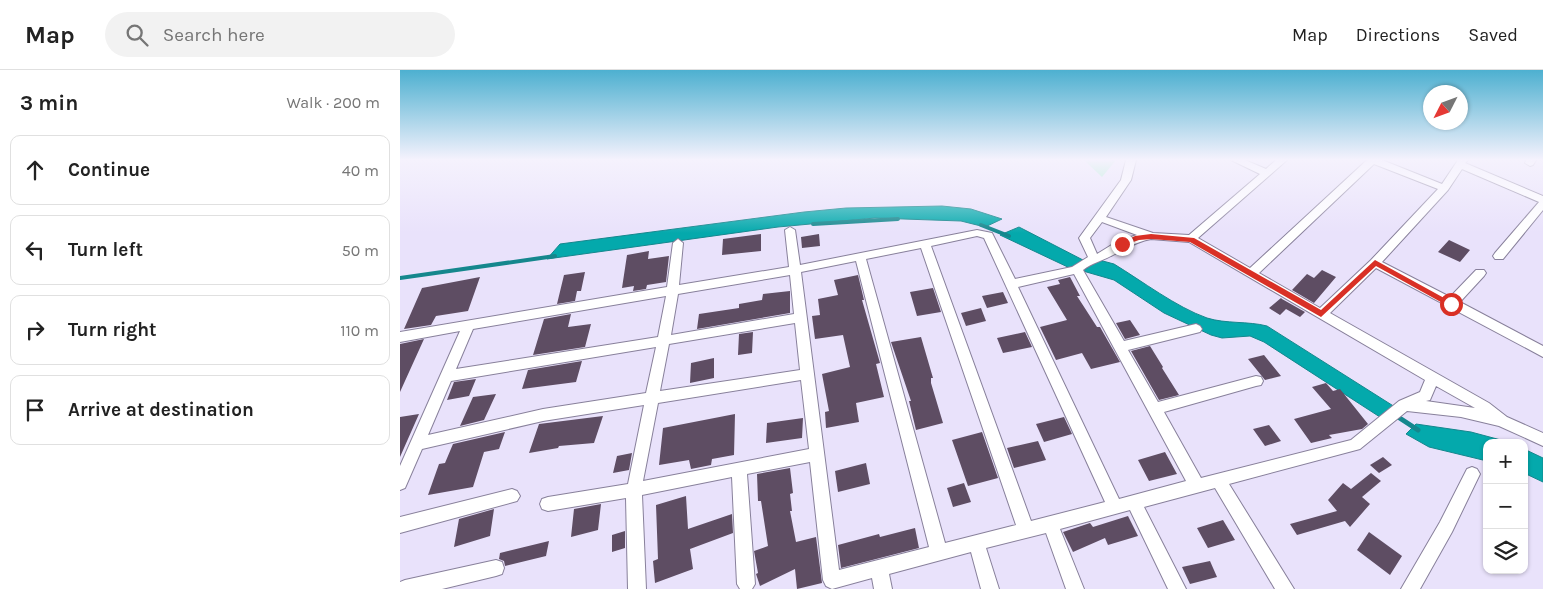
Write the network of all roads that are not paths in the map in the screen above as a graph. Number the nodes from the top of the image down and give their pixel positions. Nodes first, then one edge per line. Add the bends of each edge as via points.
1 (1123, 184) edge
2 (1254, 184) edge
3 (1347, 184) edge
4 (1434, 184) edge
5 (1447, 184) edge
6 (1507, 184) edge
7 (1444, 188) junction
8 (1543, 201) edge
9 (1100, 218) junction
10 (790, 230) dead end
11 (1151, 236) junction
12 (1191, 240) junction
13 (678, 243) dead end
14 (925, 244) junction
15 (860, 256) junction
16 (1499, 256) dead end
17 (1375, 263) junction
18 (1084, 264) junction
19 (794, 270) junction
20 (1480, 272) dead end
21 (1251, 274) junction
22 (1012, 284) junction
23 (673, 290) junction
24 (1451, 304) junction
25 (1321, 314) junction
26 (800, 318) junction
27 (469, 325) junction
28 (1196, 329) dead end
29 (400, 337) edge
30 (663, 341) junction
31 (1120, 347) junction
32 (1543, 352) edge
33 (807, 374) junction
34 (448, 376) junction
35 (1433, 378) junction
36 (1256, 381) dead end
37 (652, 399) junction
38 (1404, 405) junction
39 (1155, 409) junction
40 (1502, 421) junction
41 (1543, 440) edge
42 (416, 444) junction
43 (817, 454) junction
44 (739, 469) junction
45 (1472, 474) dead end
46 (1218, 480) junction
47 (400, 483) edge
48 (1197, 486) junction
49 (634, 490) junction
50 (512, 496) dead end
51 (1134, 502) junction
52 (548, 504) dead end
53 (1115, 507) junction
54 (1050, 524) junction
55 (400, 525) edge
56 (1026, 530) junction
57 (976, 543) junction
58 (939, 552) junction
59 (496, 568) dead end
60 (879, 568) junction
61 (746, 584) dead end
62 (405, 589) edge
63 (637, 589) edge
64 (883, 589) edge
65 (990, 589) edge
66 (1075, 589) edge
67 (1177, 589) edge
68 (1285, 589) edge
69 (1410, 589) edge

1 - 9 street
2 - 12 street
3 - 21 street
4 - 7 street
5 - 7 street
6 - 8 street
7 - 17 street
8 - 16 street
9 - 11 street
9 - 18 street via 1084,238
10 - 19 street
11 - 12 street
11 - 18 street via 1122,244
12 - 21 street
13 - 23 street
14 - 15 street
14 - 22 street via 977,234 988,235
14 - 56 street
15 - 19 street
15 - 58 street
17 - 24 street
17 - 25 street
18 - 22 street
18 - 31 street
19 - 23 street
19 - 26 street
20 - 24 street
21 - 25 street
22 - 53 street
23 - 27 street
23 - 30 street
24 - 32 street
25 - 35 street
26 - 30 street
26 - 33 street
27 - 29 street
27 - 34 street
28 - 31 street
30 - 34 street
30 - 37 street
31 - 39 street
33 - 37 street
33 - 43 street
34 - 42 street
35 - 38 street via 1425,396
35 - 40 street
36 - 39 street
37 - 42 street via 543,415
37 - 49 street
38 - 40 street via 1461,411
38 - 46 street via 1355,445
39 - 48 street
40 - 41 street
42 - 47 street
43 - 44 street
43 - 60 street via 832,580
44 - 49 street
44 - 61 street
45 - 69 street
46 - 48 street
46 - 68 street
48 - 51 street
49 - 52 street
49 - 63 street
50 - 55 street
51 - 53 street
51 - 67 street
53 - 54 street
54 - 56 street
54 - 66 street
56 - 57 street
57 - 58 street
57 - 65 street
58 - 60 street
59 - 62 street
60 - 64 street

